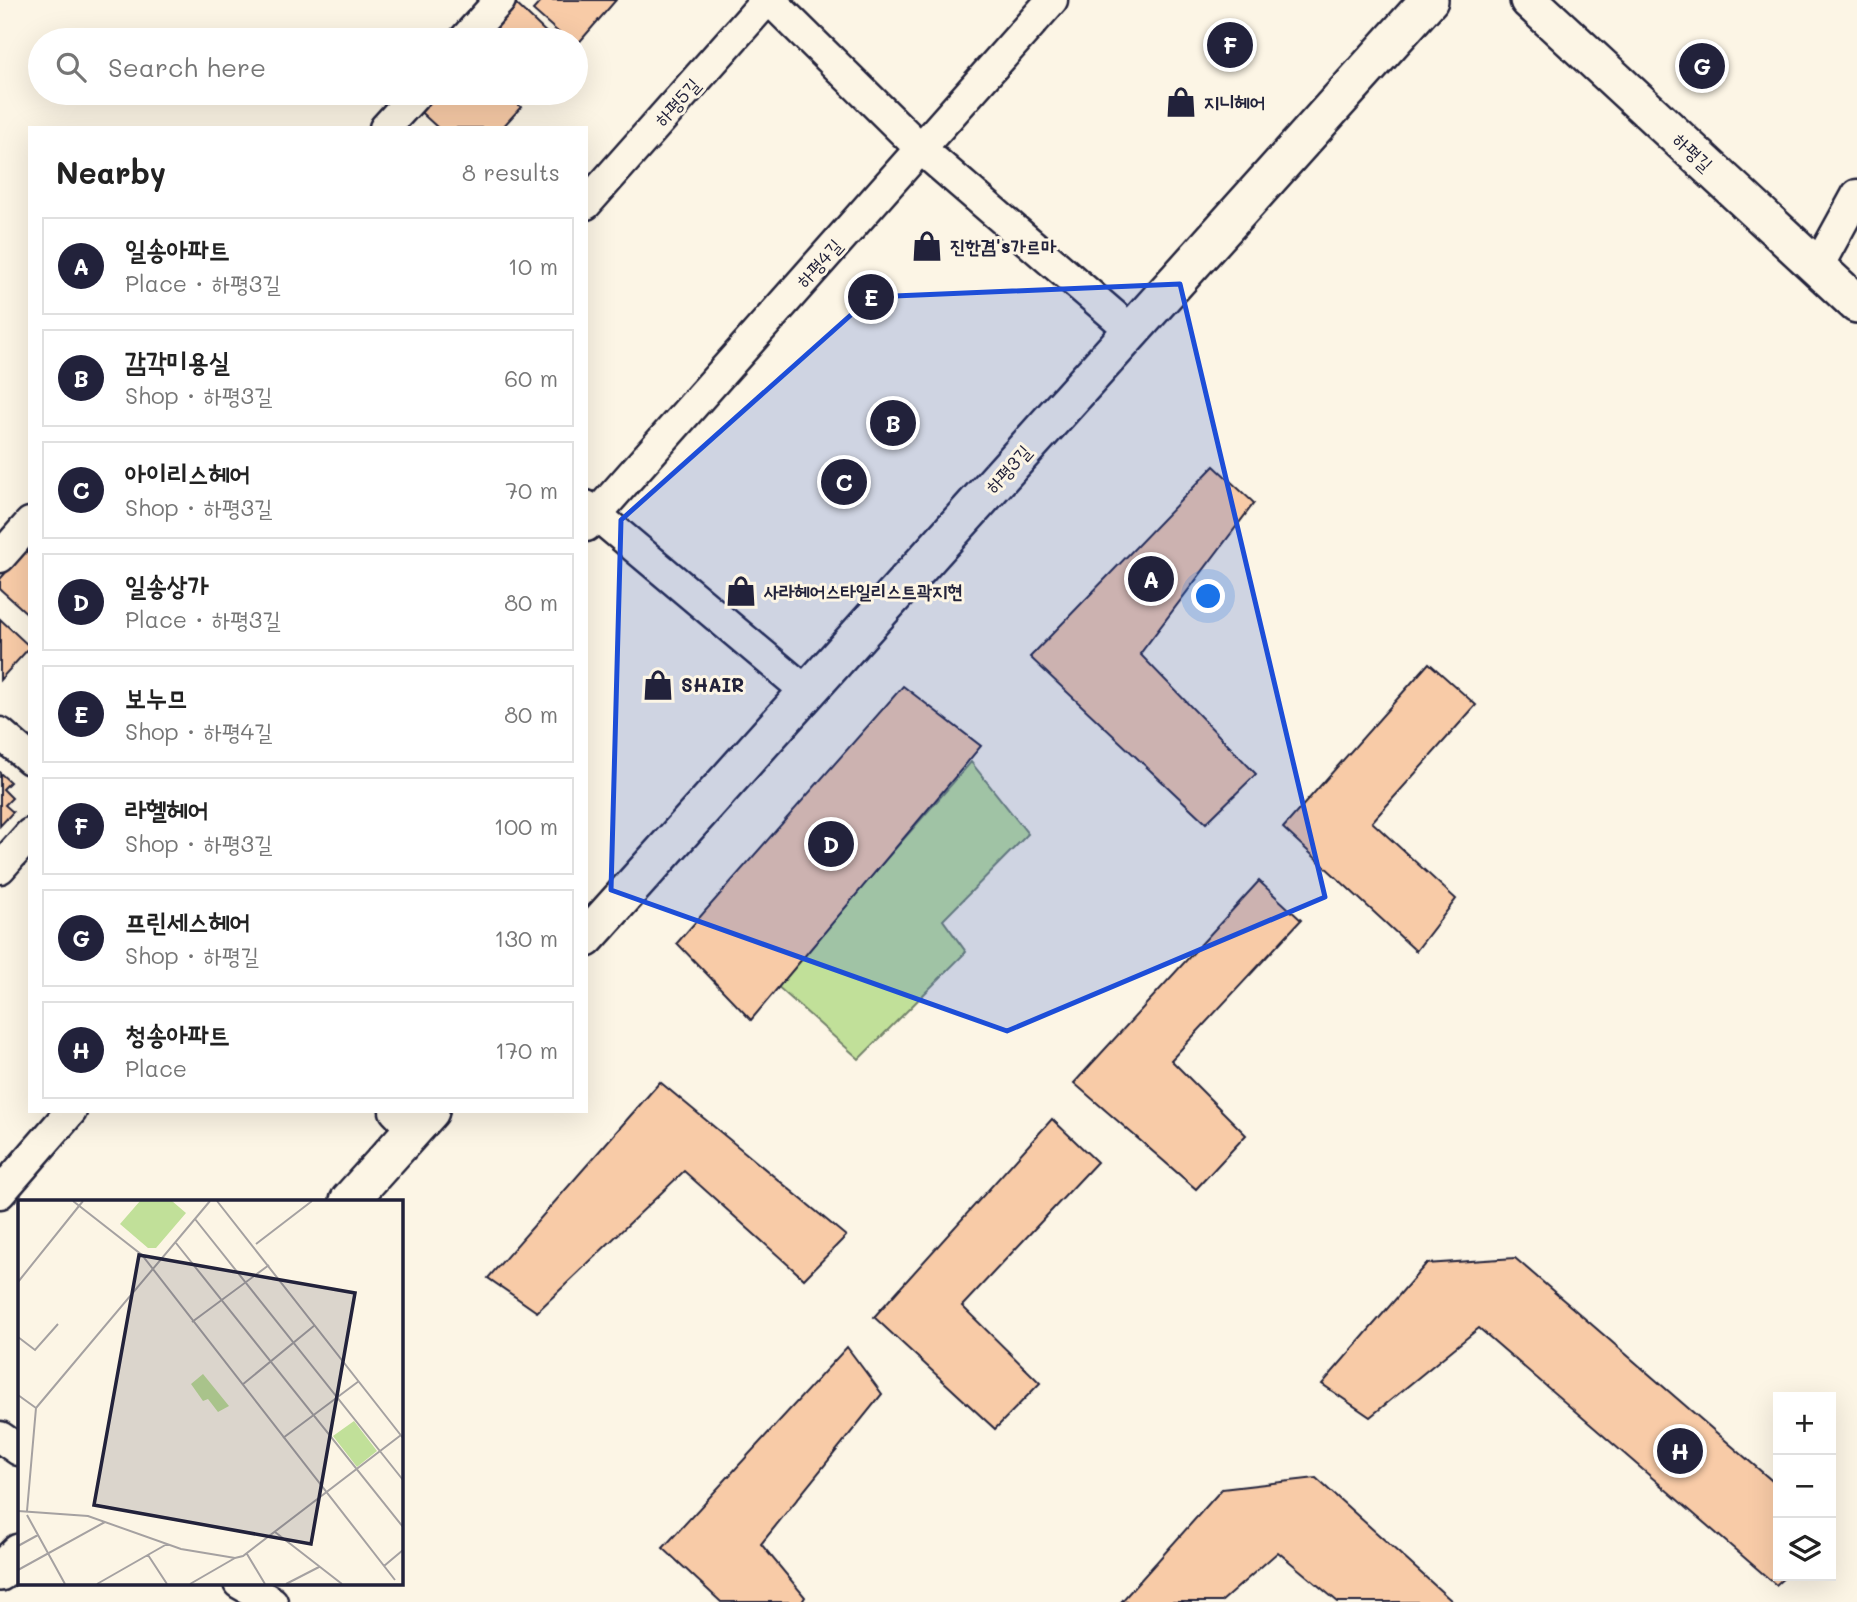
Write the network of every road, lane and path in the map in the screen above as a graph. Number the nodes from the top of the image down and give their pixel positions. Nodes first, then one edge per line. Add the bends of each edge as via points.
1 (500, 0) edge
2 (769, 0) edge
3 (1052, 0) edge
4 (1429, 0) edge
5 (1528, 0) edge
6 (475, 28) edge
7 (405, 105) edge
8 (387, 126) edge
9 (920, 148) junction
10 (1857, 195) edge
11 (588, 202) edge
12 (1817, 268) junction
13 (1857, 304) edge
14 (1132, 331) junction
15 (590, 515) edge
16 (28, 525) edge
17 (0, 556) edge
18 (807, 692) junction
19 (0, 733) edge
20 (28, 757) edge
21 (28, 836) edge
22 (0, 868) edge
23 (588, 936) edge
24 (69, 1113) edge
25 (413, 1117) edge
26 (0, 1193) edge
27 (350, 1200) edge
28 (0, 1437) edge
29 (18, 1449) edge
30 (18, 1554) edge
31 (0, 1572) edge
32 (241, 1584) edge
33 (272, 1602) edge

1 - 6 street
2 - 9 street
2 - 11 street, 하평5길
3 - 9 street, 하평4길
4 - 14 street, 하평3길
5 - 12 street, 하평길
7 - 8 street
9 - 14 street
9 - 15 street, 하평4길
10 - 12 street
12 - 13 street, 하평길
14 - 18 street, 하평3길
15 - 18 street
16 - 17 street
18 - 23 street, 하평3길
19 - 20 street
21 - 22 street
24 - 26 street
25 - 27 street
28 - 29 street
30 - 31 street
32 - 33 street

